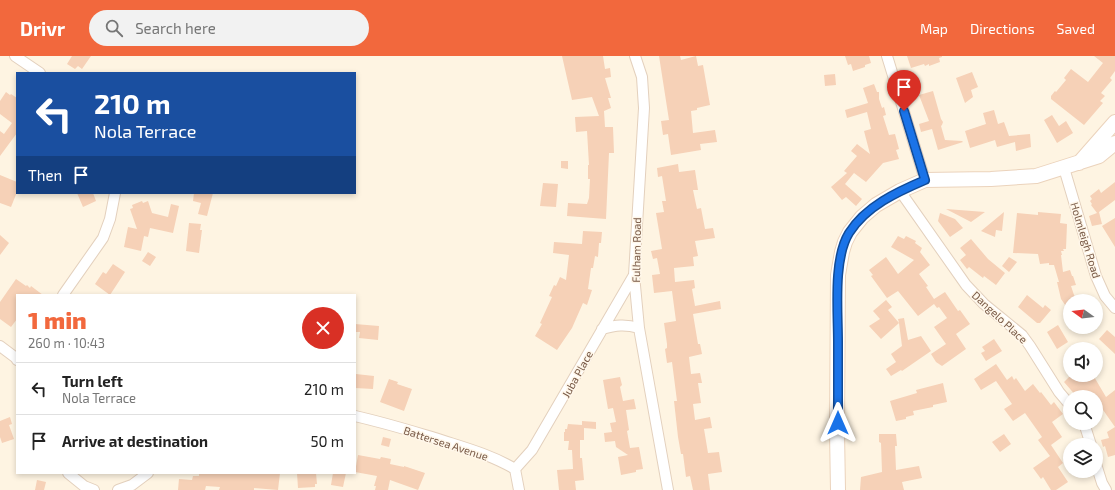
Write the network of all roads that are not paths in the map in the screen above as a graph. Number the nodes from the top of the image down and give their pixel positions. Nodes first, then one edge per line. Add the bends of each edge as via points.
1 (16, 56) edge
2 (635, 56) edge
3 (887, 56) edge
4 (39, 72) edge
5 (1115, 122) edge
6 (1115, 143) edge
7 (1078, 163) junction
8 (1064, 168) junction
9 (925, 180) junction
10 (900, 190) junction
11 (115, 194) edge
12 (634, 275) junction
13 (64, 294) edge
14 (1115, 308) edge
15 (639, 328) junction
16 (602, 329) junction
17 (0, 346) edge
18 (16, 357) edge
19 (1063, 397) edge
20 (356, 416) edge
21 (515, 469) junction
22 (69, 474) edge
23 (147, 474) edge
24 (1100, 478) edge
25 (76, 486) edge
26 (94, 490) edge
27 (118, 490) edge
28 (519, 490) edge
29 (668, 490) edge
30 (838, 490) edge
31 (1106, 490) edge

1 - 4 street
2 - 12 street, Fulham Road via 642,77 644,108
3 - 9 street
5 - 7 main road
6 - 7 main road via 1099,156
7 - 8 main road
8 - 9 main road via 1036,176
8 - 14 street, Holmleigh Road via 1096,276 1105,296
9 - 10 main road
10 - 19 street, Dangelo Place via 966,285 984,304 1022,335
10 - 30 main road via 862,217 845,242 840,264
11 - 13 street via 103,238
12 - 15 street, Fulham Road
12 - 16 street, Juba Place
15 - 16 street via 624,324
15 - 29 street, Fulham Road
16 - 21 street, Juba Place via 532,450
17 - 18 street
20 - 21 street, Battersea Avenue via 479,452
21 - 28 street
22 - 25 street
23 - 27 street via 132,485
24 - 31 street
25 - 26 street

